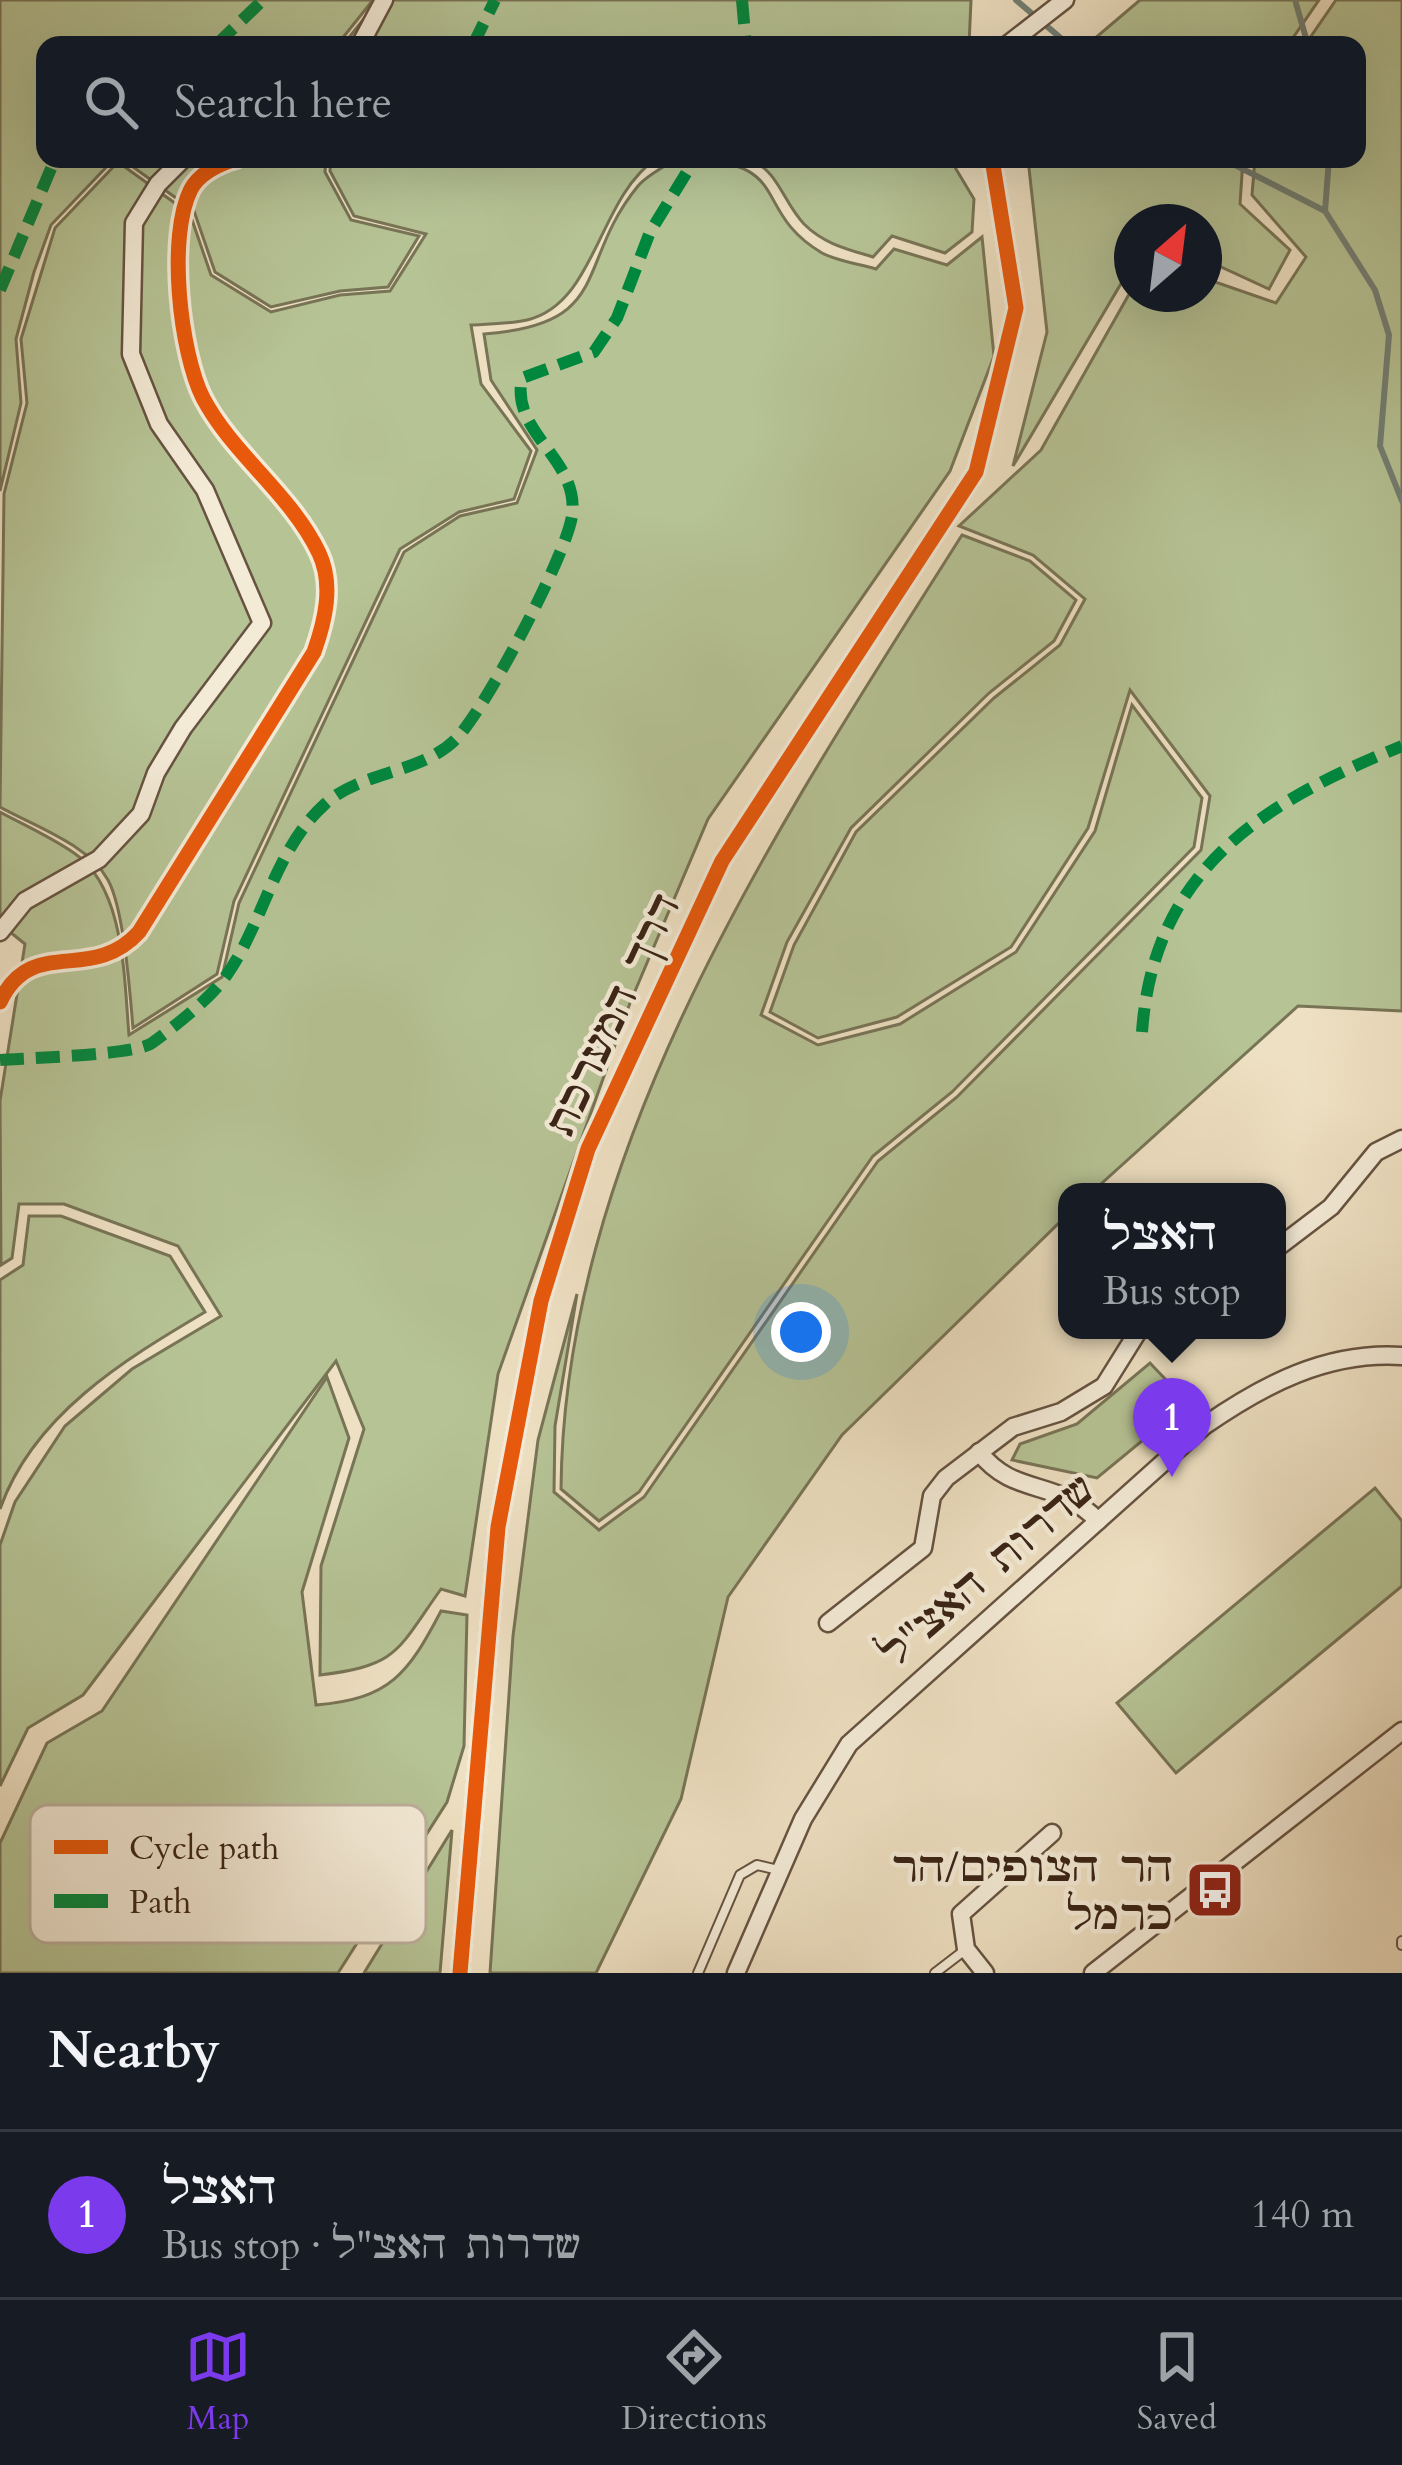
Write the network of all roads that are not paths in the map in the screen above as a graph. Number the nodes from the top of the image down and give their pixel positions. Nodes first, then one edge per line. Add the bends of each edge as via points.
1 (384, 0) edge
2 (1065, 0) edge
3 (365, 36) edge
4 (1019, 36) edge
5 (174, 168) edge
6 (993, 168) edge
7 (0, 932) edge
8 (1402, 1139) edge
9 (1286, 1241) edge
10 (1133, 1339) edge
11 (1402, 1356) edge
12 (980, 1452) junction
13 (1098, 1521) junction
14 (828, 1623) dead end
15 (1402, 1731) edge
16 (1052, 1833) dead end
17 (780, 1870) junction
18 (966, 1949) junction
19 (460, 1973) edge
20 (698, 1973) edge
21 (736, 1973) edge
22 (935, 1973) edge
23 (985, 1973) edge
24 (1093, 1973) edge

1 - 3 street
2 - 4 street
5 - 7 street via 134,224 131,354 159,424 205,490 262,623 183,728 141,814 99,859 25,902
6 - 19 street, דרך המערכת via 1016,308 976,472 722,862 588,1149 541,1301 497,1527
8 - 9 street via 1376,1152 1331,1208
10 - 12 street, שדרות האצ"ל via 1104,1385 1060,1412 1012,1427
11 - 13 street, שדרות האצ"ל via 1316,1367 1249,1394
12 - 13 street via 1006,1481 1066,1494
12 - 14 street, שדרות האצ"ל via 932,1496 923,1548
13 - 17 street, שדרות האצ"ל via 849,1744
15 - 24 street
16 - 18 street via 961,1914
17 - 20 lane via 757,1865 740,1874
17 - 21 street, שדרות האצ"ל
18 - 22 lane
18 - 23 street

